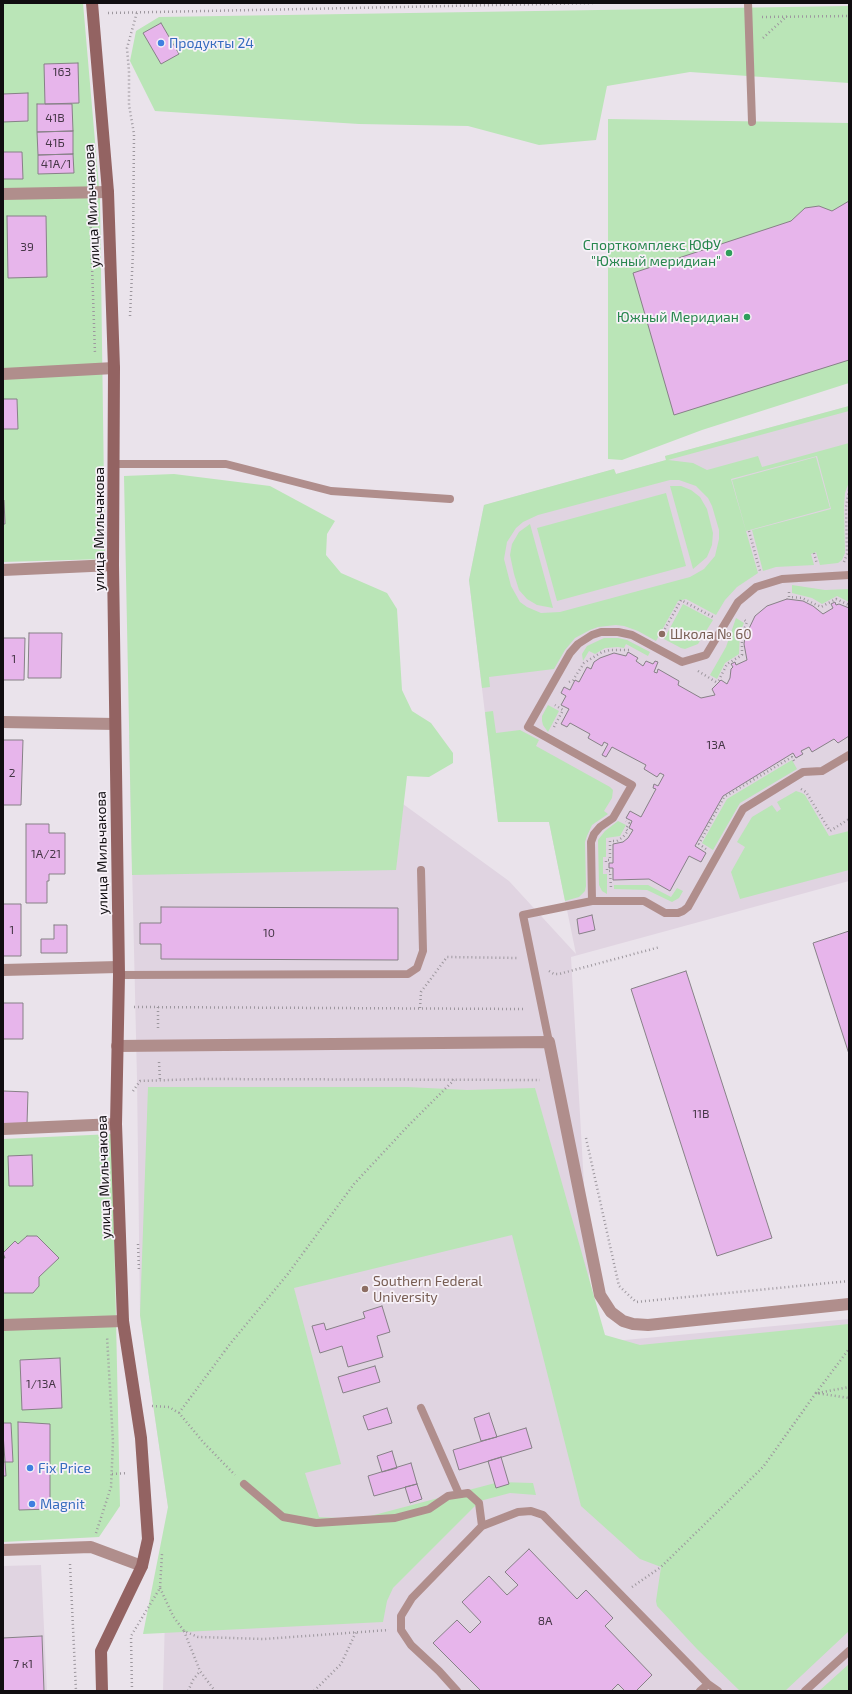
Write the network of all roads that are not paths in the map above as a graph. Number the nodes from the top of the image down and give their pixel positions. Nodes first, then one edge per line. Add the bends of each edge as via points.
1 (748, 3) edge
2 (93, 8) edge
3 (752, 122) dead end
4 (108, 192) junction
5 (3, 194) edge
6 (114, 368) junction
7 (3, 374) edge
8 (114, 464) junction
9 (450, 499) dead end
10 (114, 565) junction
11 (3, 570) edge
12 (849, 575) edge
13 (3, 722) edge
14 (115, 724) junction
15 (849, 755) edge
16 (421, 870) dead end
17 (592, 901) junction
18 (3, 970) edge
19 (118, 971) junction
20 (549, 1042) junction
21 (117, 1046) junction
22 (116, 1124) junction
23 (3, 1130) edge
24 (849, 1304) edge
25 (123, 1321) junction
26 (3, 1325) edge
27 (421, 1408) dead end
28 (244, 1484) road end
29 (459, 1494) junction
30 (482, 1526) junction
31 (3, 1550) edge
32 (142, 1566) junction
33 (849, 1652) edge
34 (708, 1684) junction
35 (102, 1691) edge
36 (457, 1691) edge
37 (700, 1691) edge
38 (718, 1691) edge
39 (805, 1691) edge

1 - 3 lane
2 - 4 street, улица Мильчакова
4 - 5 street
4 - 6 street, улица Мильчакова
6 - 7 street
6 - 8 street, улица Мильчакова
8 - 9 lane via 226,464 331,491
8 - 10 street, улица Мильчакова
10 - 11 street
10 - 14 street, улица Мильчакова
12 - 17 lane via 782,579 756,588 738,602 706,655 682,662 632,635 610,631 592,635 570,653 528,727 632,785 613,818 600,827 591,842
13 - 14 street
14 - 19 street, улица Мильчакова
15 - 17 lane via 822,771 803,772 743,809 683,911 665,913 644,901
16 - 19 lane via 423,951 417,968 408,974
17 - 20 lane via 523,915
18 - 19 street
19 - 21 street, улица Мильчакова
20 - 21 street
20 - 24 street via 600,1295 610,1312 623,1321 648,1325
21 - 22 street, улица Мильчакова
22 - 23 street
22 - 25 street, улица Мильчакова
25 - 26 street
25 - 32 street, улица Мильчакова via 144,1472 148,1539
27 - 29 lane
28 - 29 lane via 283,1517 316,1523 395,1518 429,1509 448,1496
29 - 30 lane via 468,1494 479,1503
30 - 34 lane via 518,1512 532,1511 543,1515
30 - 36 lane via 412,1598 401,1616 401,1630 411,1645
31 - 32 street via 91,1546
32 - 35 street, улица Мильчакова via 101,1651
33 - 39 lane
34 - 37 lane
34 - 38 lane

